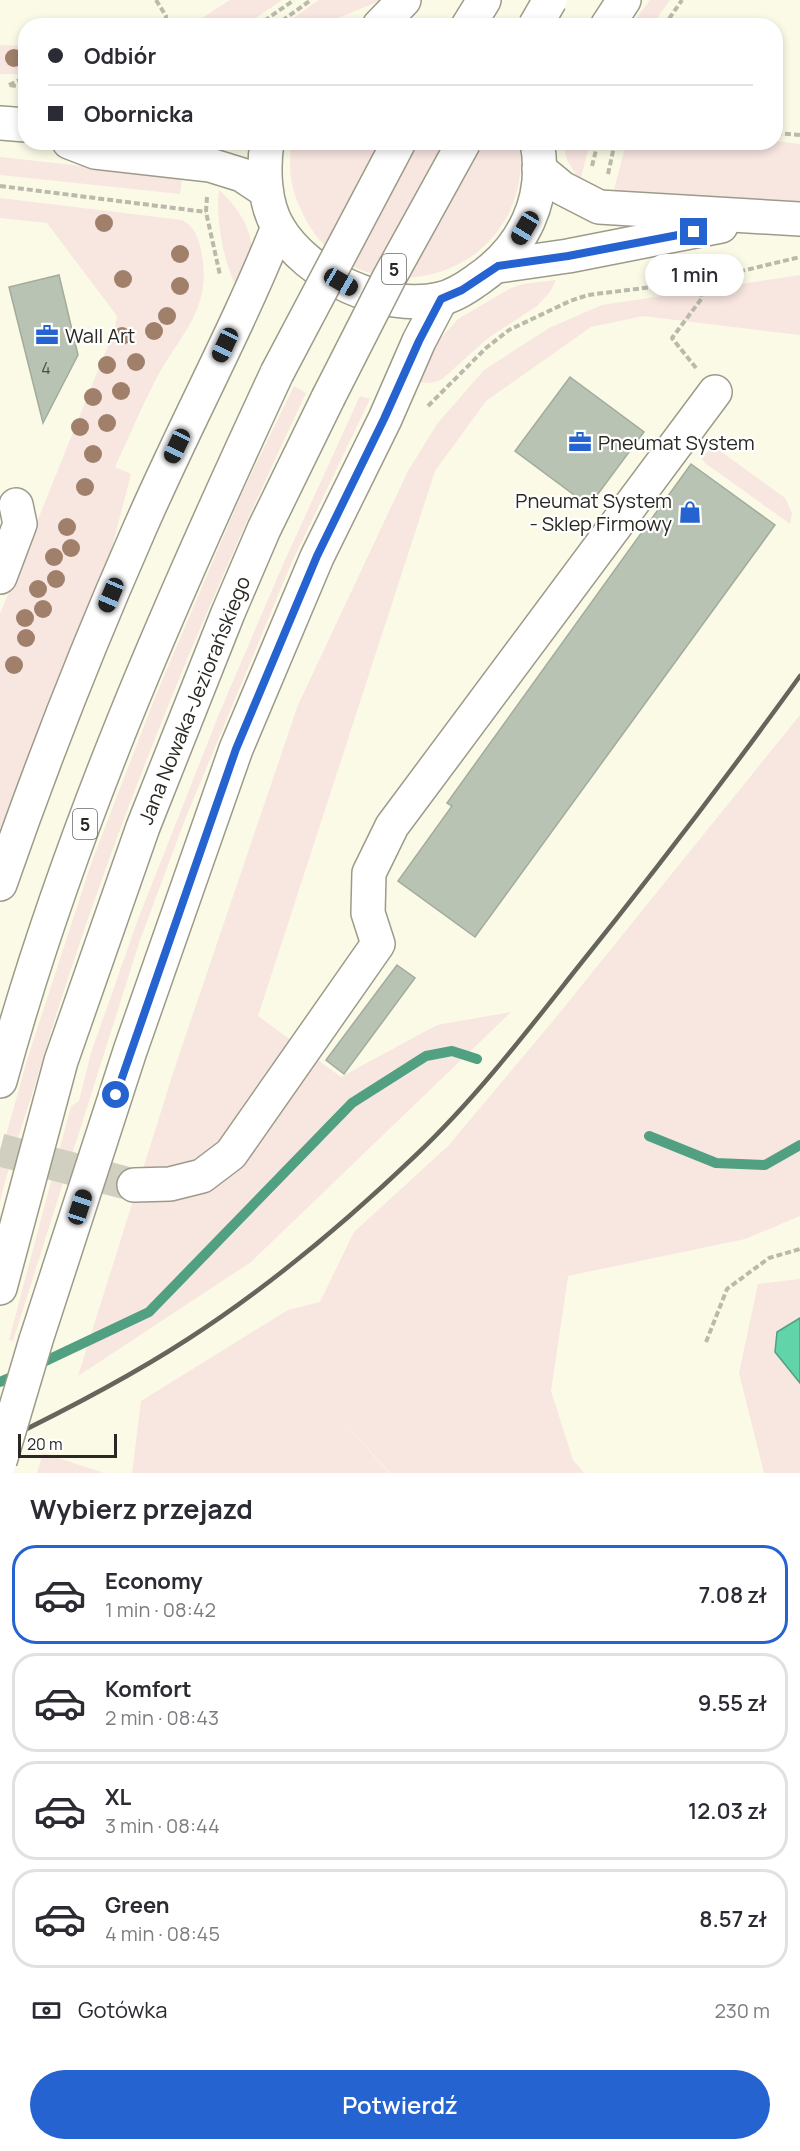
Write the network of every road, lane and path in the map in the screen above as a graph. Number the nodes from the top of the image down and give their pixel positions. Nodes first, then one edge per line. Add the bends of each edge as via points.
1 (156, 0) edge
2 (294, 0) edge
3 (311, 0) edge
4 (404, 0) edge
5 (484, 0) edge
6 (550, 0) edge
7 (624, 0) edge
8 (682, 0) edge
9 (166, 18) edge
10 (268, 18) edge
11 (286, 18) edge
12 (387, 18) edge
13 (473, 18) edge
14 (540, 18) edge
15 (612, 18) edge
16 (670, 18) edge
17 (18, 81) edge
18 (18, 87) edge
19 (783, 134) edge
20 (800, 135) edge
21 (90, 150) edge
22 (267, 150) edge
23 (395, 150) edge
24 (460, 150) edge
25 (613, 150) edge
26 (538, 156) edge
27 (210, 165) junction
28 (605, 184) dead end
29 (0, 186) edge
30 (266, 191) junction
31 (206, 212) junction
32 (764, 218) junction
33 (800, 219) edge
34 (278, 226) junction
35 (800, 257) edge
36 (498, 266) junction
37 (220, 280) dead end
38 (700, 281) junction
39 (441, 299) junction
40 (715, 392) joint
41 (428, 407) dead end
42 (16, 505) dead end
43 (0, 577) edge
44 (0, 884) edge
45 (0, 1081) edge
46 (134, 1185) tunnel mouth
47 (800, 1249) edge
48 (0, 1288) edge
49 (706, 1342) dead end
50 (0, 1461) edge

1 - 9 path
2 - 10 path
3 - 11 path
4 - 12 main road
5 - 13 main road
6 - 14 main road, bridge
7 - 15 main road
8 - 16 path
17 - 18 path via 9,85
19 - 20 path
21 - 27 main road
22 - 30 main road
23 - 45 main road, 5, bridge via 276,373 221,489 130,705 78,843
24 - 48 main road, Jana Nowaka-Jeziorańskiego / 5, bridge via 327,398 228,613 142,827 61,1061
25 - 28 path
26 - 32 main road via 562,188 599,207
26 - 36 main road via 538,186 528,221
27 - 30 main road via 242,175
27 - 31 path
29 - 31 path
30 - 34 main road
31 - 37 path
32 - 33 main road
32 - 36 main road
34 - 39 main road via 303,255 354,290 406,303
34 - 44 main road via 136,536 34,785
35 - 38 path
36 - 39 main road
38 - 40 path via 702,298 672,338
38 - 41 path via 588,295 546,310 486,348
39 - 50 main road, bridge via 317,556 236,749 130,1051
40 - 46 main road via 392,826 369,873 368,914 378,944 231,1154 202,1176 170,1184
42 - 43 main road via 20,524
47 - 49 path via 769,1258 727,1288

